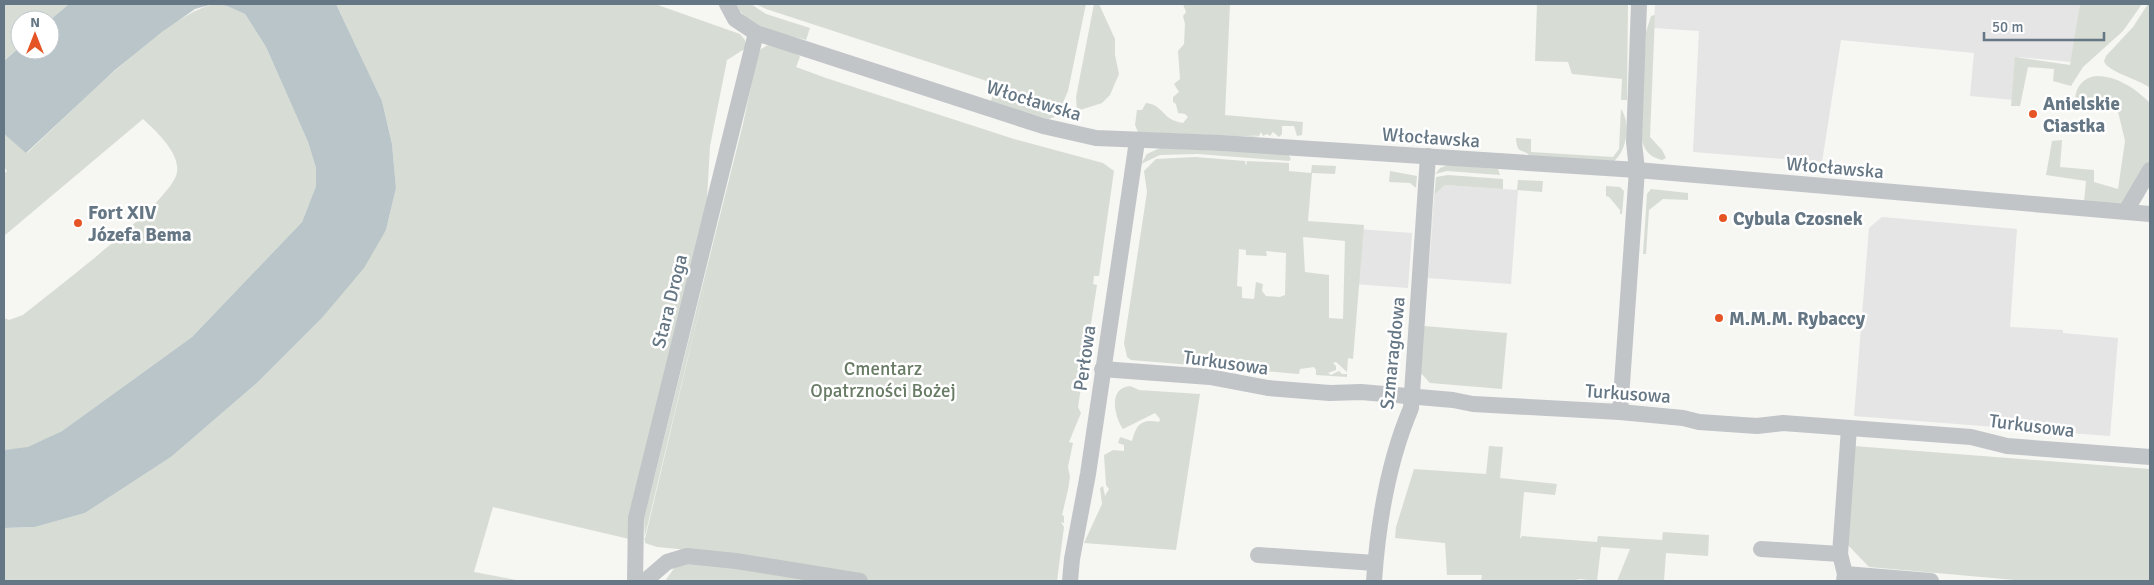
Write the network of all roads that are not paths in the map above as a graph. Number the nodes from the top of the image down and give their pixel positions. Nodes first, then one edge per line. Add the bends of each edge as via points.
1 (1639, 4) edge
2 (729, 8) edge
3 (756, 33) junction
4 (1137, 141) junction
5 (1428, 156) junction
6 (1637, 170) junction
7 (2150, 170) edge
8 (2126, 211) junction
9 (2150, 214) edge
10 (1102, 369) junction
11 (1410, 398) junction
12 (1620, 412) junction
13 (1849, 428) junction
14 (2150, 457) edge
15 (1761, 549) dead end
16 (1840, 554) junction
17 (1258, 555) dead end
18 (1375, 563) junction
19 (1845, 578) edge
20 (635, 581) edge
21 (645, 581) edge
22 (860, 581) edge
23 (1070, 581) edge
24 (1374, 581) edge
25 (1931, 581) edge

1 - 6 street via 1634,142
2 - 3 street, Włocławska via 741,24
3 - 4 street, Włocławska via 1061,131
3 - 20 street, Stara Droga via 636,518
4 - 5 street, Włocławska
4 - 10 street, Perłowa
5 - 6 street, Włocławska
5 - 11 street, Szmaragdowa
6 - 8 street, Włocławska
6 - 12 street
7 - 8 street
8 - 9 street, Włocławska
10 - 11 street, Turkusowa via 1210,377 1268,388 1361,392
10 - 23 street, Perłowa
11 - 12 street, Turkusowa
11 - 18 street, Szmaragdowa via 1411,408 1384,499
12 - 13 street, Turkusowa via 1698,422
13 - 14 street, Turkusowa via 1971,437 2007,446
13 - 16 street
15 - 16 street
16 - 19 street
17 - 18 street
18 - 24 street, Szmaragdowa
19 - 25 street
21 - 22 street via 667,562 687,556

